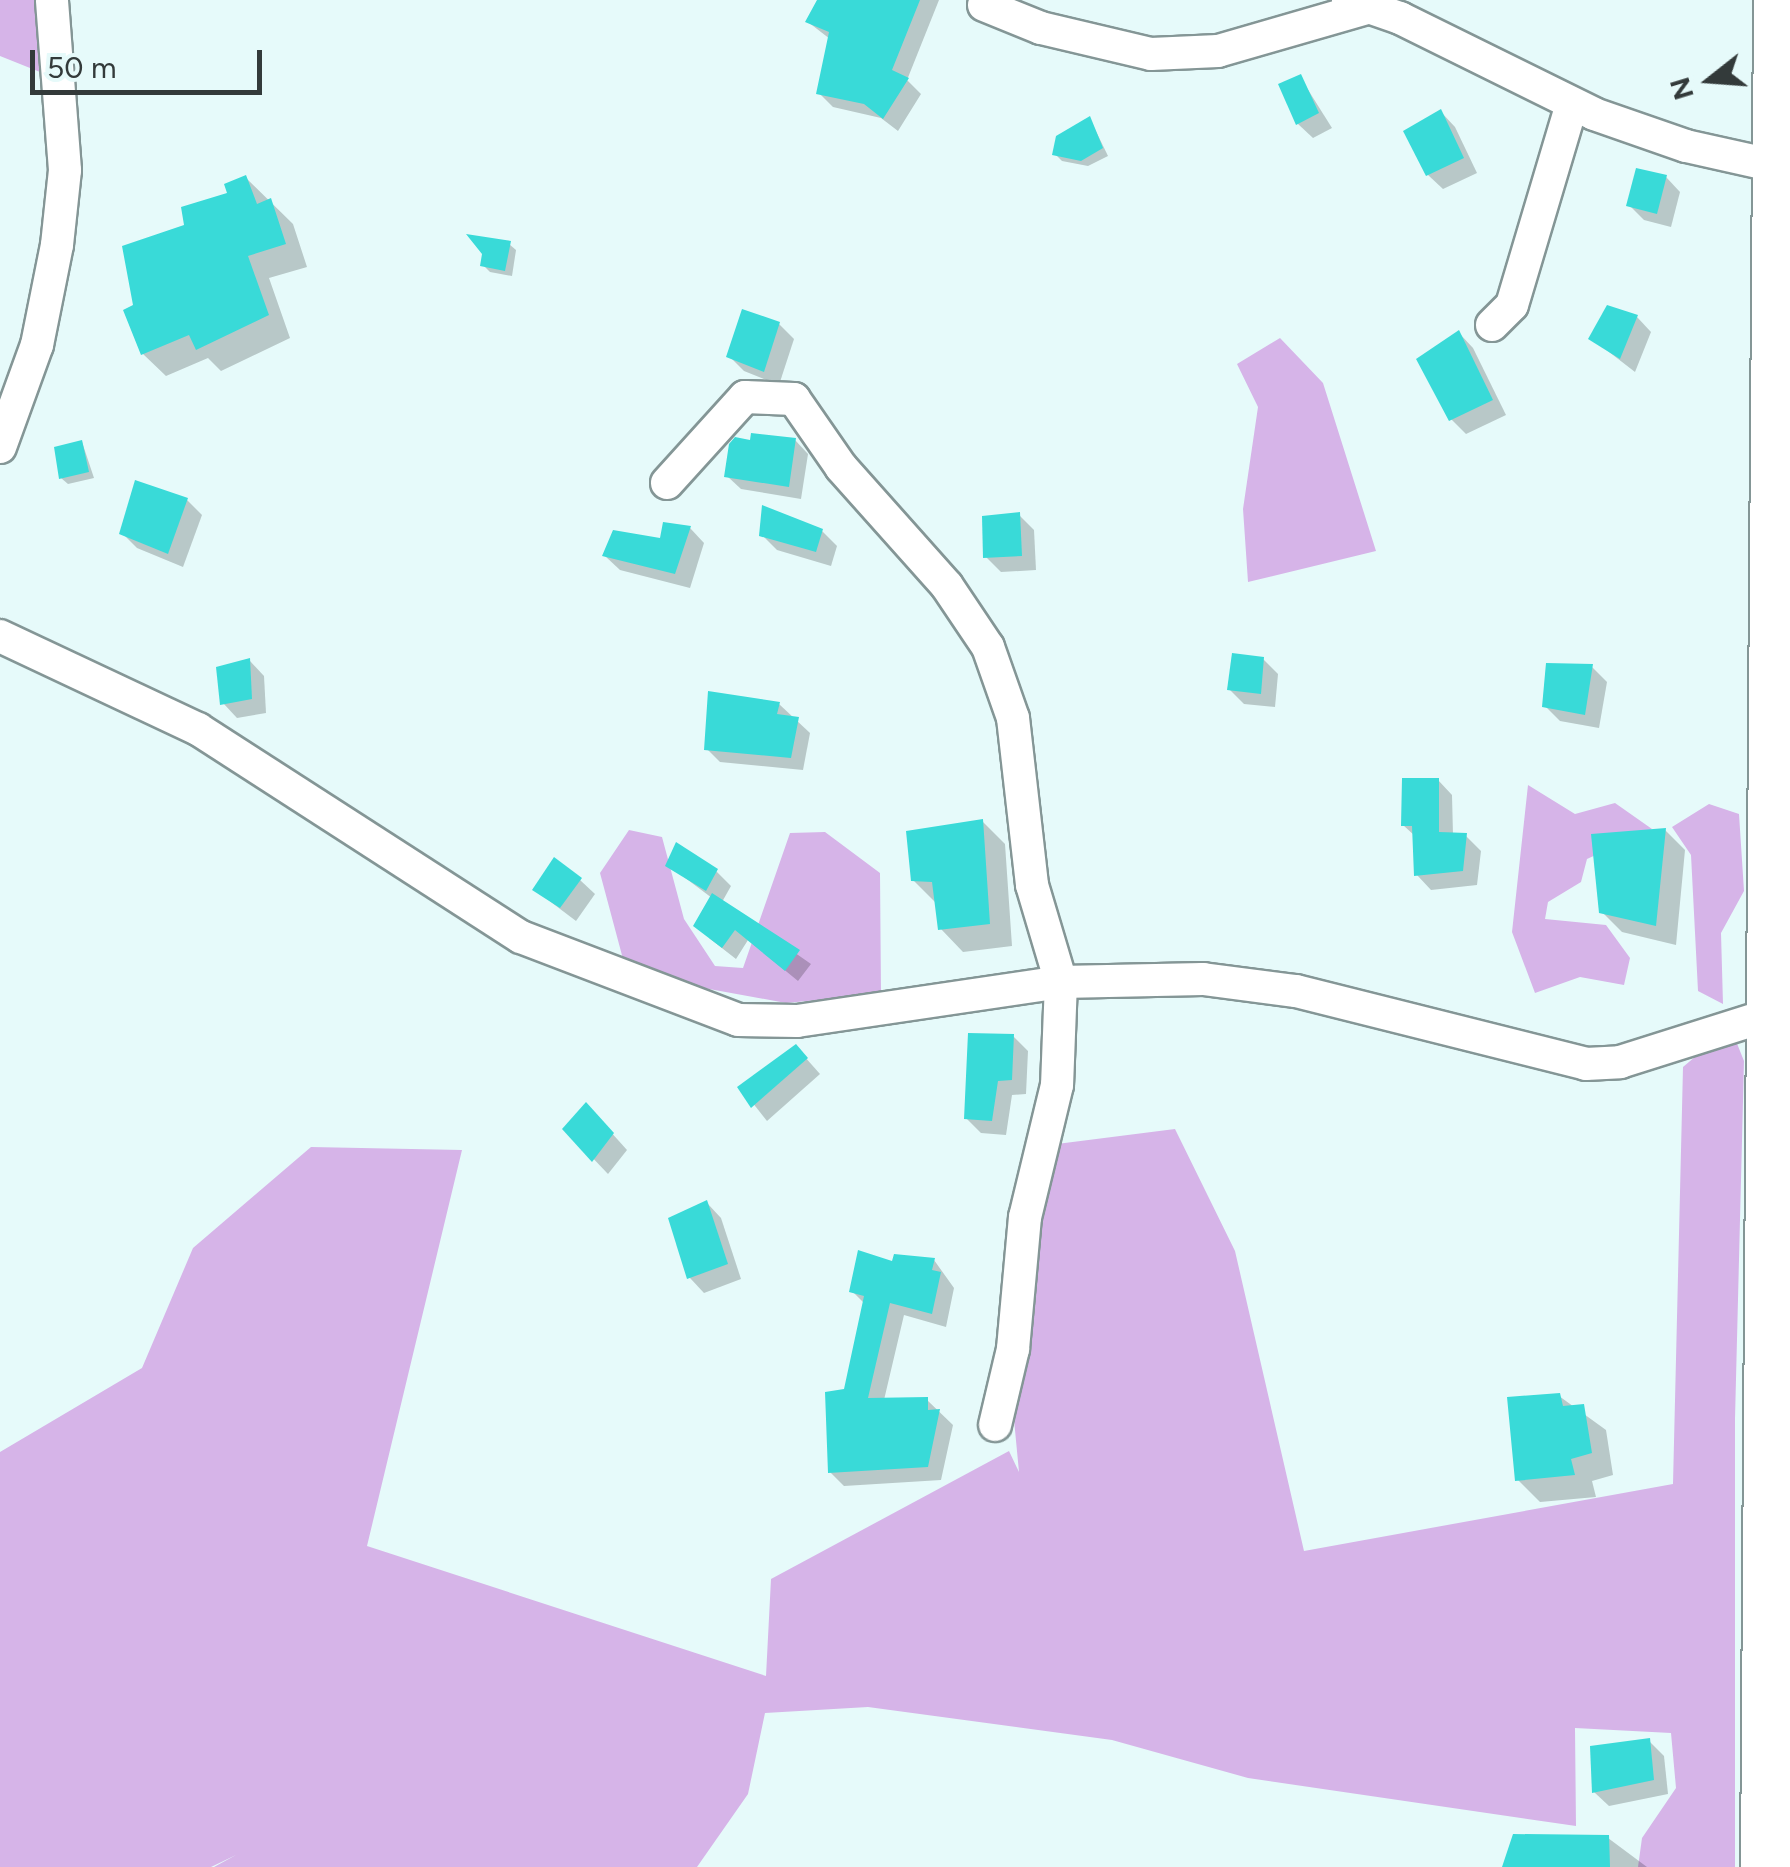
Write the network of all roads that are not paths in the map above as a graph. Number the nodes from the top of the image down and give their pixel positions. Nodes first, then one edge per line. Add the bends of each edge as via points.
1 (52, 0) edge
2 (1781, 0) edge
3 (1359, 4) edge
4 (984, 5) dead end
5 (1572, 104) junction
6 (1784, 148) edge
7 (1492, 324) dead end
8 (0, 447) edge
9 (667, 483) dead end
10 (1782, 573) edge
11 (0, 636) edge
12 (1783, 895) edge
13 (1061, 982) junction
14 (1769, 1015) junction
15 (995, 1425) dead end
16 (1768, 1867) edge

1 - 8 street via 66,170 38,345
2 - 6 highway
3 - 4 street via 1218,51 1151,54 1042,28
3 - 5 street
5 - 6 street via 1686,146
5 - 7 street via 1512,305
6 - 10 highway
9 - 13 street via 745,398 794,399 841,467 917,544 988,646 1013,718 1032,885
10 - 12 highway
11 - 13 street via 198,729 521,937 738,1020 797,1021
12 - 14 highway
13 - 14 street via 1157,977 1269,985 1586,1064 1620,1062
13 - 15 street via 1057,1085 1025,1218 1013,1350
14 - 16 highway via 1775,1337

